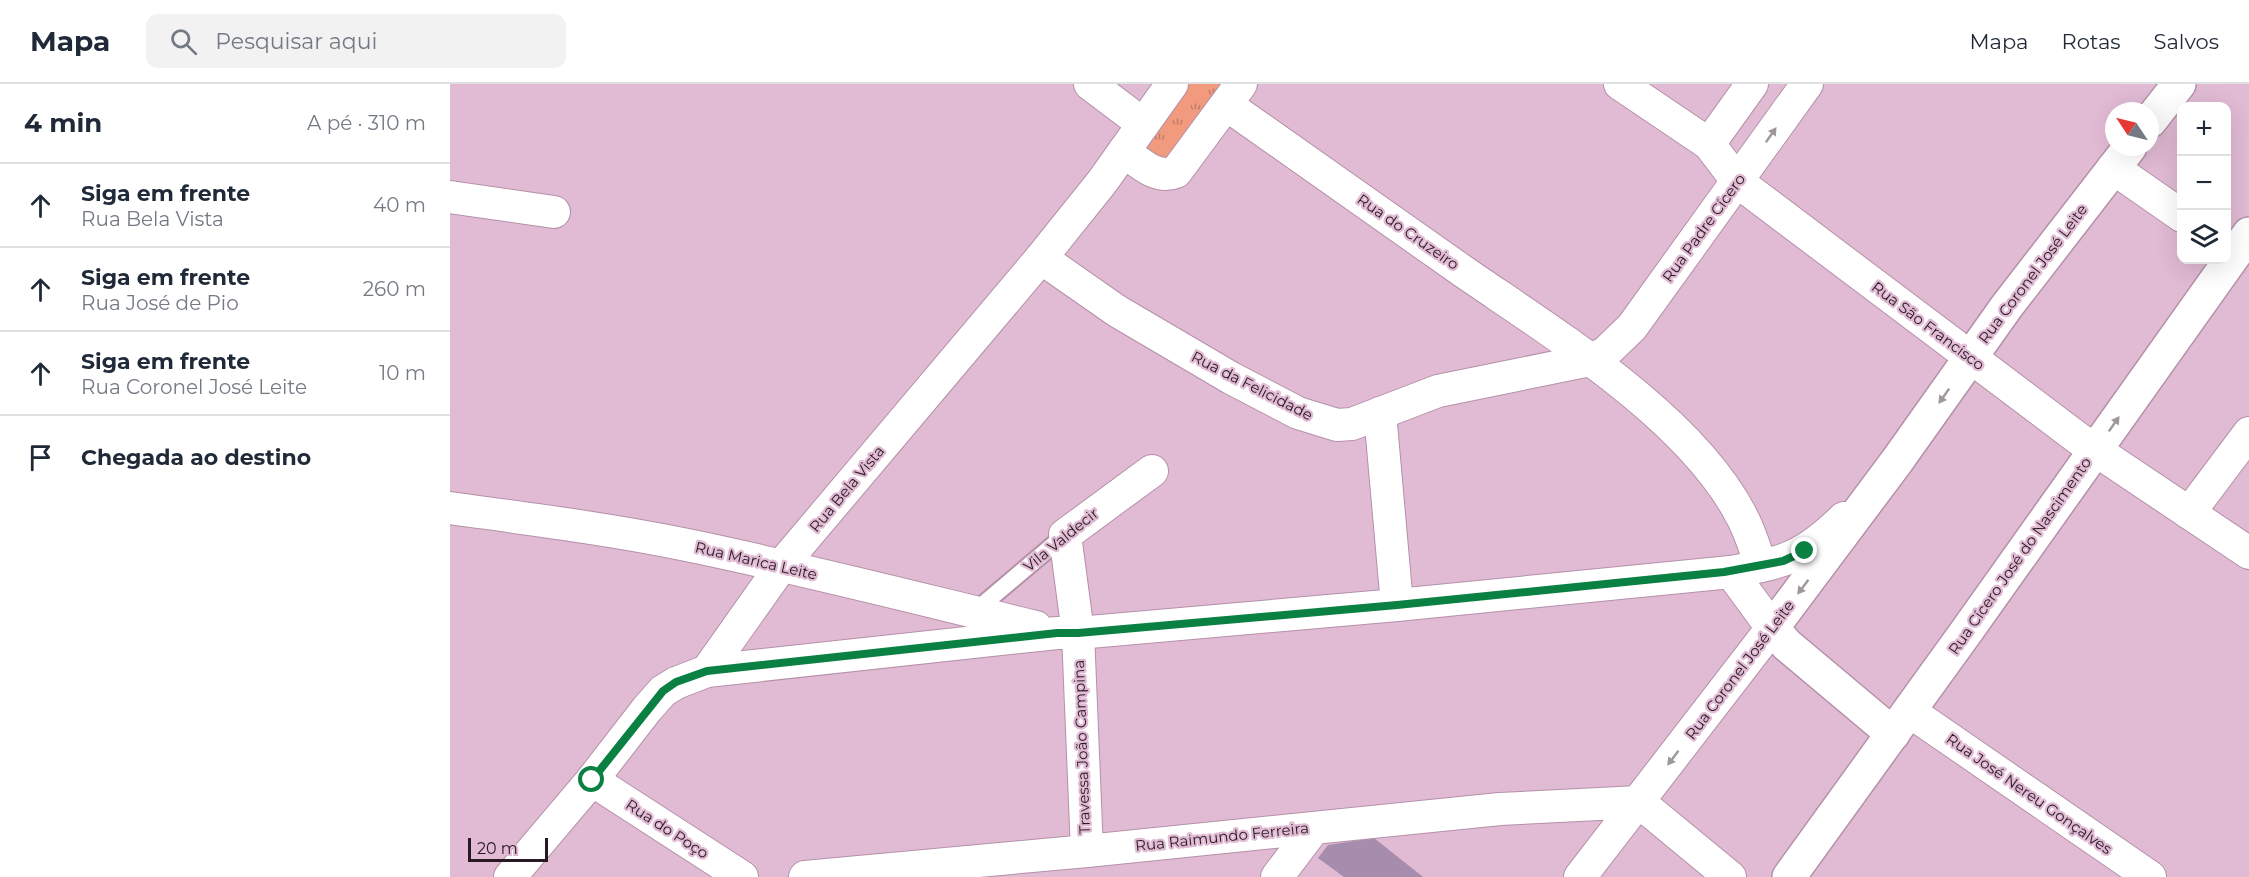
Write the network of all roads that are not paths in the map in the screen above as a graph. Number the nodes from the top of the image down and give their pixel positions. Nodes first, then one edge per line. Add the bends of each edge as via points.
1 (1090, 84) edge
2 (1172, 84) edge
3 (1620, 84) edge
4 (1752, 84) edge
5 (1807, 84) edge
6 (2179, 84) edge
7 (1234, 94) edge
8 (2159, 110) edge
9 (1143, 124) junction
10 (1709, 144) junction
11 (1124, 151) junction
12 (2121, 158) edge
13 (1738, 182) junction
14 (450, 197) edge
15 (554, 212) dead end
16 (2177, 212) edge
17 (2237, 245) edge
18 (1041, 258) junction
19 (1971, 358) junction
20 (1590, 360) junction
21 (1380, 413) junction
22 (2249, 433) edge
23 (2095, 450) junction
24 (1898, 461) junction
25 (1152, 471) dead end
26 (450, 508) edge
27 (2189, 513) junction
28 (1065, 535) junction
29 (2249, 553) edge
30 (782, 566) junction
31 (1746, 569) junction
32 (1397, 605) junction
33 (974, 612) junction
34 (1772, 628) junction
35 (1068, 633) junction
36 (707, 671) junction
37 (1901, 722) junction
38 (592, 780) junction
39 (1639, 802) junction
40 (1314, 828) junction
41 (1087, 851) junction
42 (510, 877) edge
43 (742, 877) edge
44 (805, 877) edge
45 (1276, 877) edge
46 (1580, 877) edge
47 (1730, 877) edge
48 (1789, 877) edge
49 (2150, 877) edge

1 - 9 street
2 - 9 street, Rua Bela Vista
3 - 10 street, Rua São Francisco
4 - 10 street
13 -> 5 street, Rua Padre Cícero
6 - 8 main road
7 - 11 street via 1174,173 1159,174
7 - 20 street, Rua do Cruzeiro
9 - 11 street, Rua Bela Vista
10 - 13 street, Rua São Francisco
11 - 18 street, Rua Bela Vista
12 - 16 street
12 - 19 main road, Rua Coronel José Leite
13 - 19 street, Rua São Francisco
13 - 20 street, Rua Padre Cícero via 1632,327 1612,348
14 - 15 street
23 -> 17 main road, Rua Cícero José do Nascimento
18 - 21 street, Rua da Felicidade via 1117,311 1298,413 1337,425 1352,424
18 - 30 street, Rua Bela Vista
19 - 23 street, Rua São Francisco
19 -> 24 main road, Rua Coronel José Leite
20 - 21 street, Rua da Felicidade via 1438,390
20 - 31 street, Rua José Nereu Gonçalves via 1668,425 1715,476 1742,516
21 - 32 street
22 - 27 street
23 - 27 street, Rua São Francisco
23 - 37 main road, Rua Cícero José do Nascimento
24 - 31 street, Rua Coronel José Leite via 1813,546 1783,561
24 -> 34 main road, Rua Coronel José Leite
25 - 28 street, Vila Valdecir
26 - 30 street, Rua Marica Leite via 684,545
27 - 29 street, Rua São Francisco
28 - 33 lane, Vila Valdecir
28 - 35 street, Travessa João Campina
30 - 33 street, Rua Marica Leite
30 - 36 street, Rua Bela Vista
31 - 32 street, Rua Coronel José Leite
31 - 34 street, Rua José Nereu Gonçalves
32 - 35 street, Rua Coronel José Leite
33 - 35 street, Rua Marica Leite
34 - 37 main road, Rua José Nereu Gonçalves via 1787,645
34 -> 39 street, Rua Coronel José Leite
35 - 36 street, Rua Coronel José Leite
35 - 41 street, Travessa João Campina
36 - 38 street via 663,691
37 - 48 main road, Rua Cícero José do Nascimento
37 - 49 street, Rua José Nereu Gonçalves
38 - 42 street
38 - 43 street, Rua do Poço
39 - 40 street, Rua Raimundo Ferreira via 1500,809
39 - 46 street, Rua Coronel José Leite
39 - 47 street
40 - 41 street, Rua Raimundo Ferreira
40 - 45 street
41 - 44 street, Rua Raimundo Ferreira

